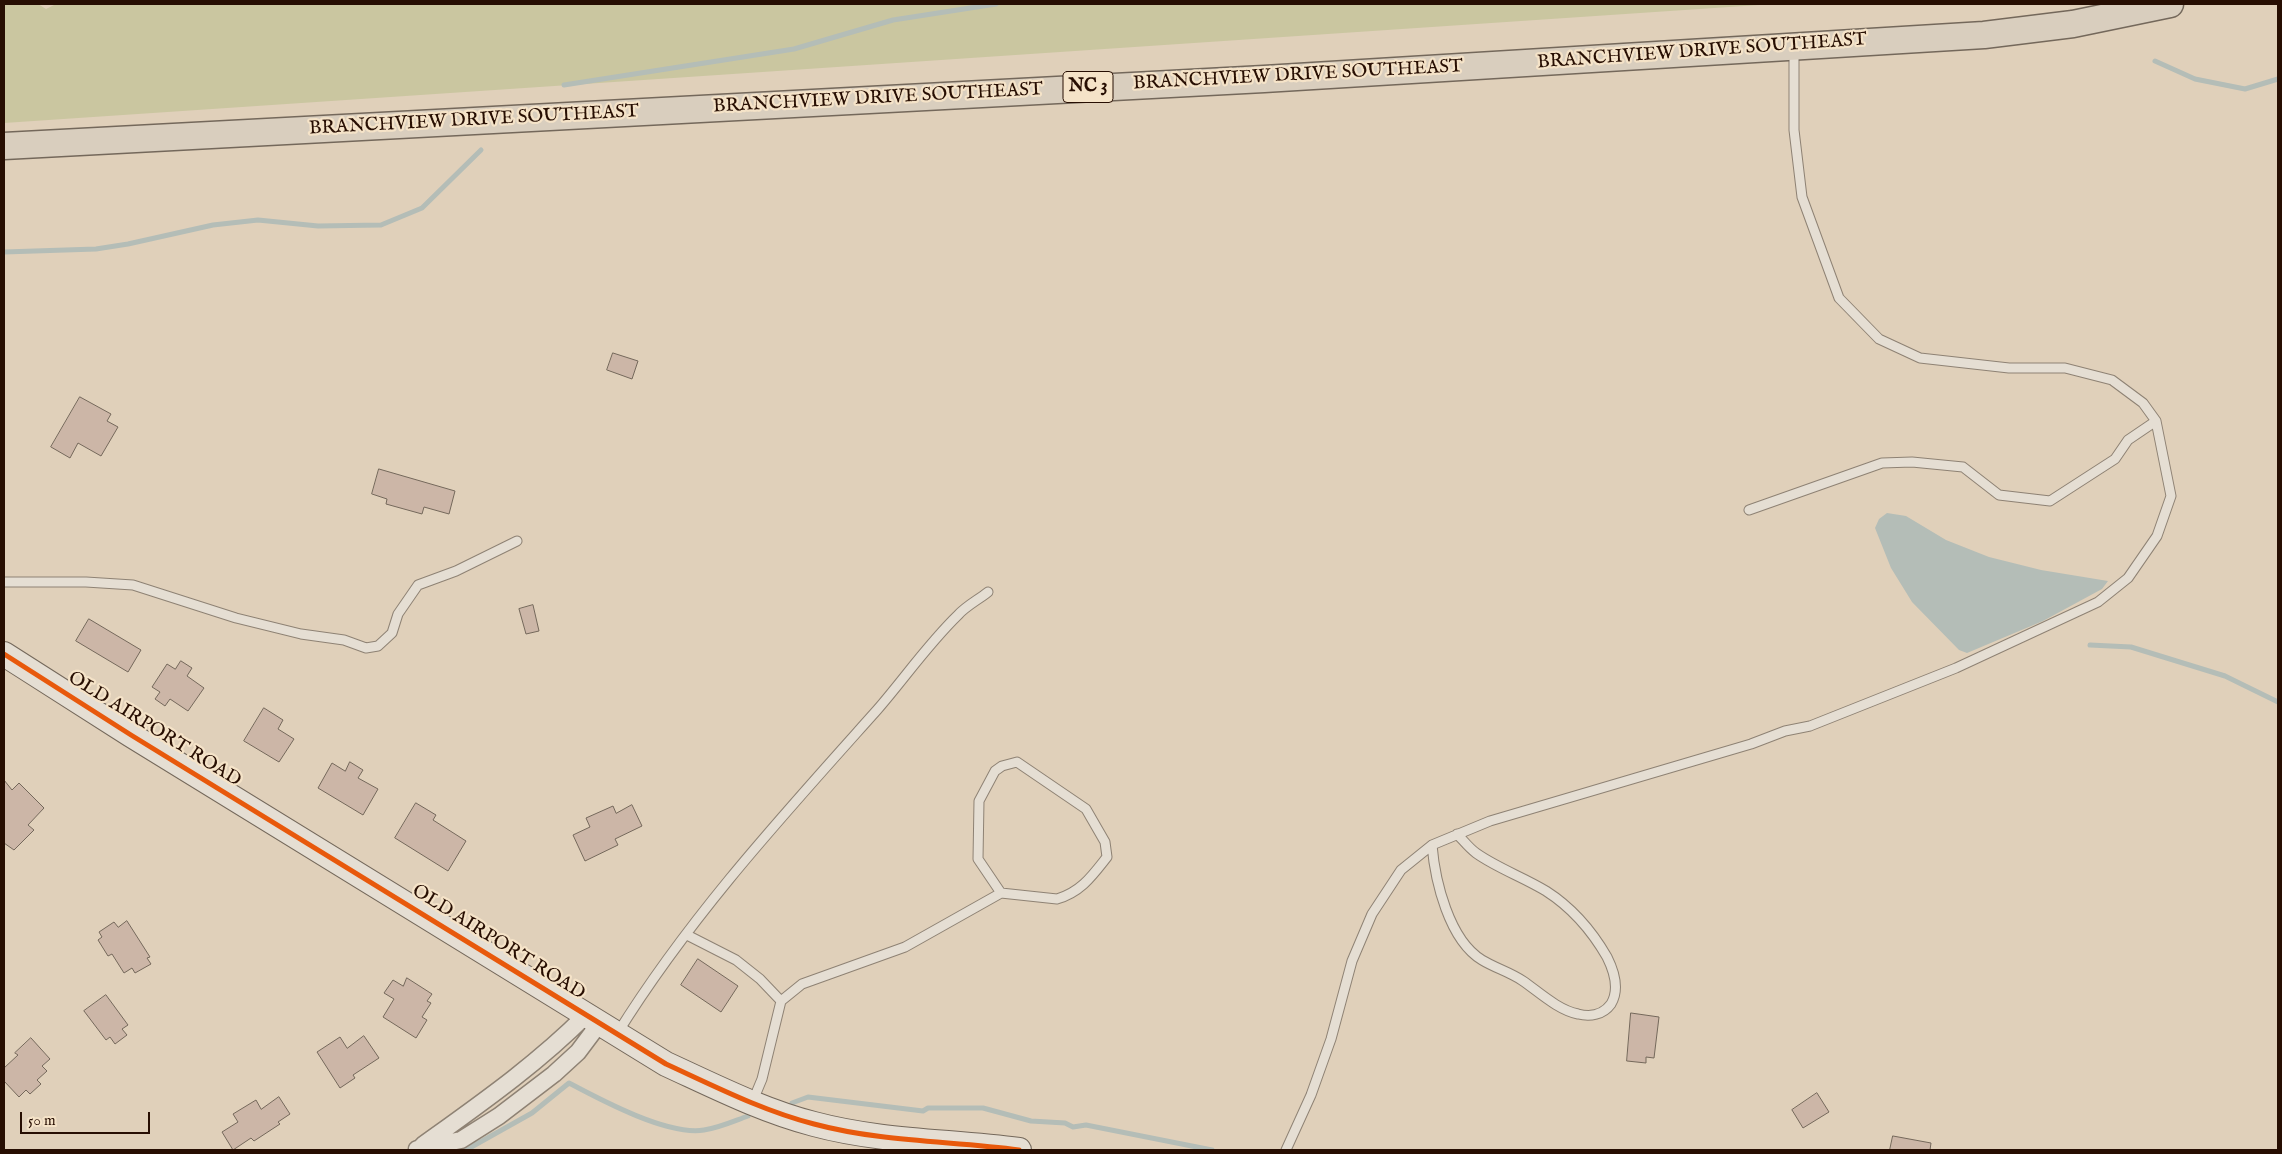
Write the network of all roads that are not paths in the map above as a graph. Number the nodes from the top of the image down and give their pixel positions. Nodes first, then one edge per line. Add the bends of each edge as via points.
1 (2170, 4) edge
2 (1794, 46) junction
3 (4, 146) edge
4 (2156, 421) junction
5 (1749, 510) dead end
6 (517, 541) dead end
7 (4, 582) edge
8 (988, 592) dead end
9 (4, 654) edge
10 (1457, 834) junction
11 (1432, 845) junction
12 (1001, 893) junction
13 (687, 935) junction
14 (781, 1001) junction
15 (601, 1024) junction
16 (752, 1103) junction
17 (416, 1150) edge
18 (1019, 1150) edge
19 (1286, 1150) edge

1 - 2 main road, BRANCHVIEW DRIVE SOUTHEAST / NC 3 via 2073,24 1984,35
2 - 3 main road, BRANCHVIEW DRIVE SOUTHEAST / NC 3 via 1264,79
2 - 4 lane via 1794,130 1802,197 1839,298 1880,339 1920,358 2009,368 2065,368 2112,380 2143,402
4 - 5 lane via 2128,440 2114,459 2050,501 1999,495 1963,467 1912,462 1882,463
4 - 10 lane via 2171,496 2157,536 2128,578 2098,602 1948,672 1810,726 1785,731
6 - 7 lane via 456,571 418,585 398,614 392,633 378,646 366,648 344,640 302,634 236,618 133,585
8 - 13 lane via 958,614 770,829
9 - 15 street, OLD AIRPORT ROAD
10 - 11 lane
10 - 11 lane via 1475,852 1546,891 1568,907 1584,925 1614,970 1614,998 1608,1008 1600,1014 1573,1013 1520,979 1480,959 1451,922 1434,867
11 - 19 lane via 1401,870 1372,914 1352,961 1331,1039 1311,1095
12 - 12 lane via 1065,897 1086,884 1107,857 1104,842 1086,809 1017,762 995,771 979,801 978,859
12 - 14 lane via 905,947 802,984
13 - 14 lane via 736,960
13 - 15 lane via 634,1006
14 - 16 lane via 762,1079
15 - 16 street, OLD AIRPORT ROAD via 666,1064
15 - 17 street via 554,1074 499,1116 461,1140
16 - 18 street, OLD AIRPORT ROAD via 815,1124 911,1141

